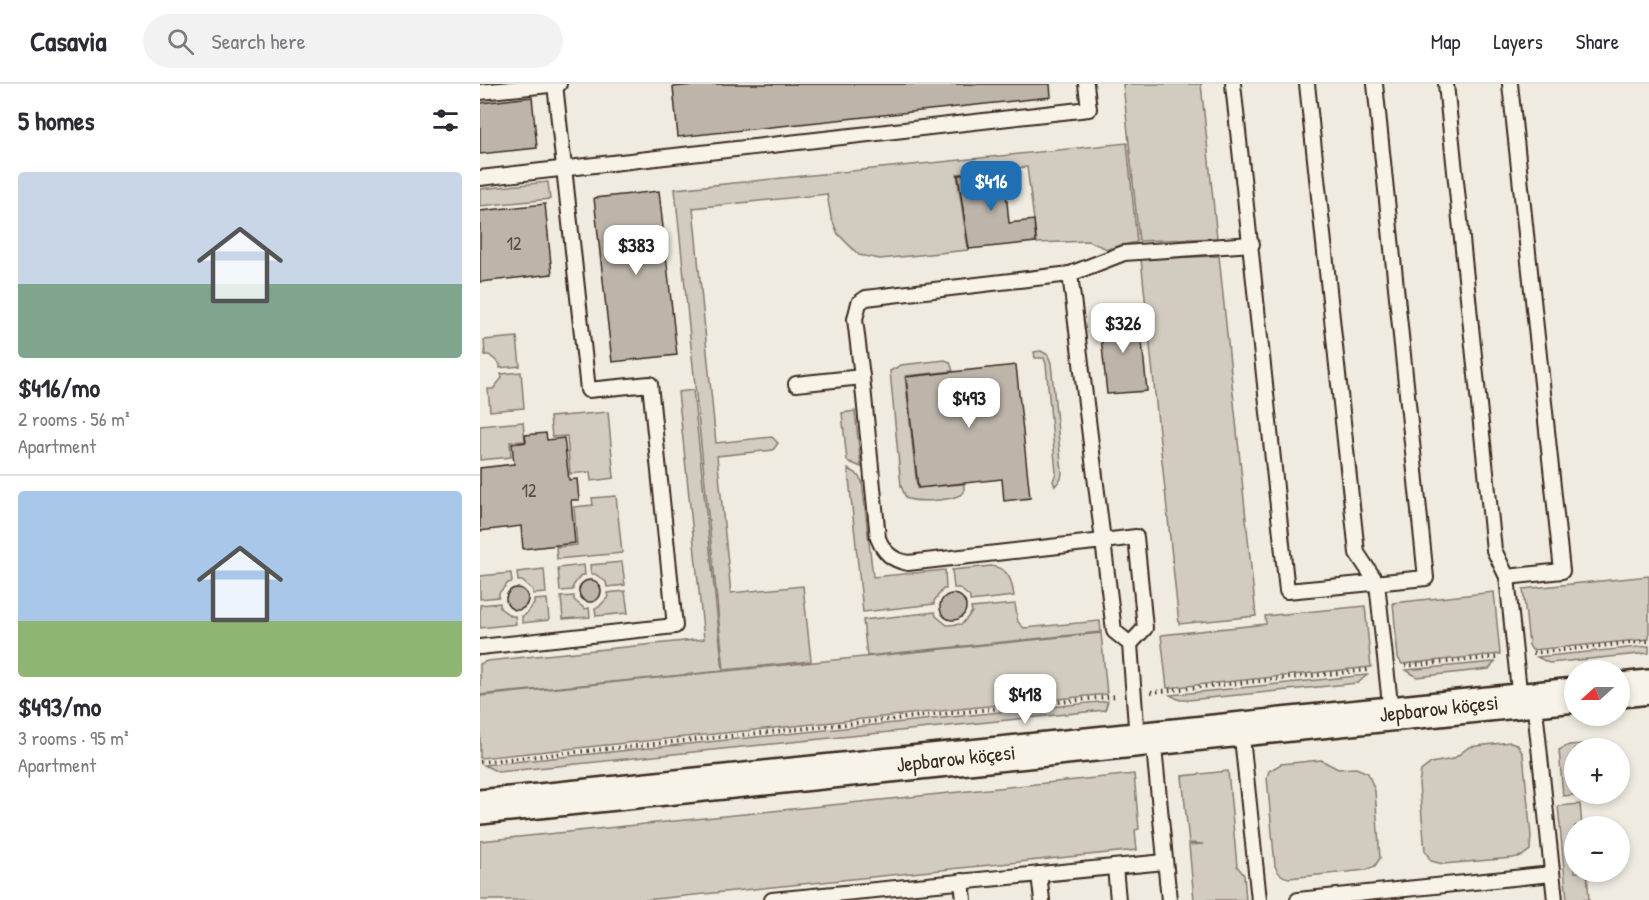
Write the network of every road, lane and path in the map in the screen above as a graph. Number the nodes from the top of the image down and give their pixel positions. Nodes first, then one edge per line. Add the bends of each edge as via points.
1 (557, 84) edge
2 (1086, 84) edge
3 (1233, 84) edge
4 (1307, 84) edge
5 (1376, 84) edge
6 (1446, 84) edge
7 (1510, 84) edge
8 (480, 92) edge
9 (564, 169) junction
10 (480, 178) edge
11 (1252, 244) junction
12 (1070, 274) junction
13 (862, 377) junction
14 (796, 384) dead end
15 (1103, 541) junction
16 (1507, 577) junction
17 (1377, 583) junction
18 (1649, 641) edge
19 (1130, 644) junction
20 (480, 647) edge
21 (1515, 655) junction
22 (1387, 668) junction
23 (1649, 687) edge
24 (1630, 689) edge
25 (1133, 694) junction
26 (1564, 696) edge
27 (1527, 700) junction
28 (1391, 713) junction
29 (1241, 728) junction
30 (1145, 738) junction
31 (480, 762) edge
32 (480, 807) edge
33 (1165, 862) junction
34 (1115, 867) junction
35 (1039, 874) junction
36 (1552, 874) junction
37 (962, 881) junction
38 (772, 900) edge
39 (964, 900) edge
40 (1042, 900) edge
41 (1118, 900) edge
42 (1169, 900) edge
43 (1259, 900) edge
44 (1298, 900) edge
45 (1555, 900) edge

1 - 8 lane
1 - 9 lane
2 - 9 lane via 1089,109
3 - 11 lane
4 - 17 lane via 1357,553
5 - 17 lane via 1426,578
6 - 16 lane via 1494,550
7 - 16 lane via 1562,571
9 - 10 lane
9 - 20 lane via 588,390 650,384 675,626
11 - 12 lane via 1124,253
11 - 17 lane via 1287,591
12 - 13 lane via 867,298 855,310
12 - 15 lane
13 - 14 lane
13 - 15 lane via 878,538 890,557 908,563
15 - 19 lane via 1114,631
15 - 19 lane via 1136,537 1145,628
16 - 21 lane
17 - 22 lane
18 - 21 path
19 - 25 lane
21 - 22 path
21 - 27 lane
22 - 25 path
22 - 28 lane
23 - 24 street
25 - 30 lane
25 - 31 path
26 - 27 street, Jepbarow köçesi
27 - 28 street, Jepbarow köçesi
27 - 36 lane
28 - 29 street, Jepbarow köçesi
29 - 30 street, Jepbarow köçesi
29 - 43 lane
30 - 32 street, Jepbarow köçesi
30 - 33 lane
33 - 34 lane
33 - 42 lane
34 - 35 lane
34 - 41 lane
35 - 37 lane
35 - 40 lane
36 - 44 lane
36 - 45 lane
37 - 38 lane
37 - 39 lane

